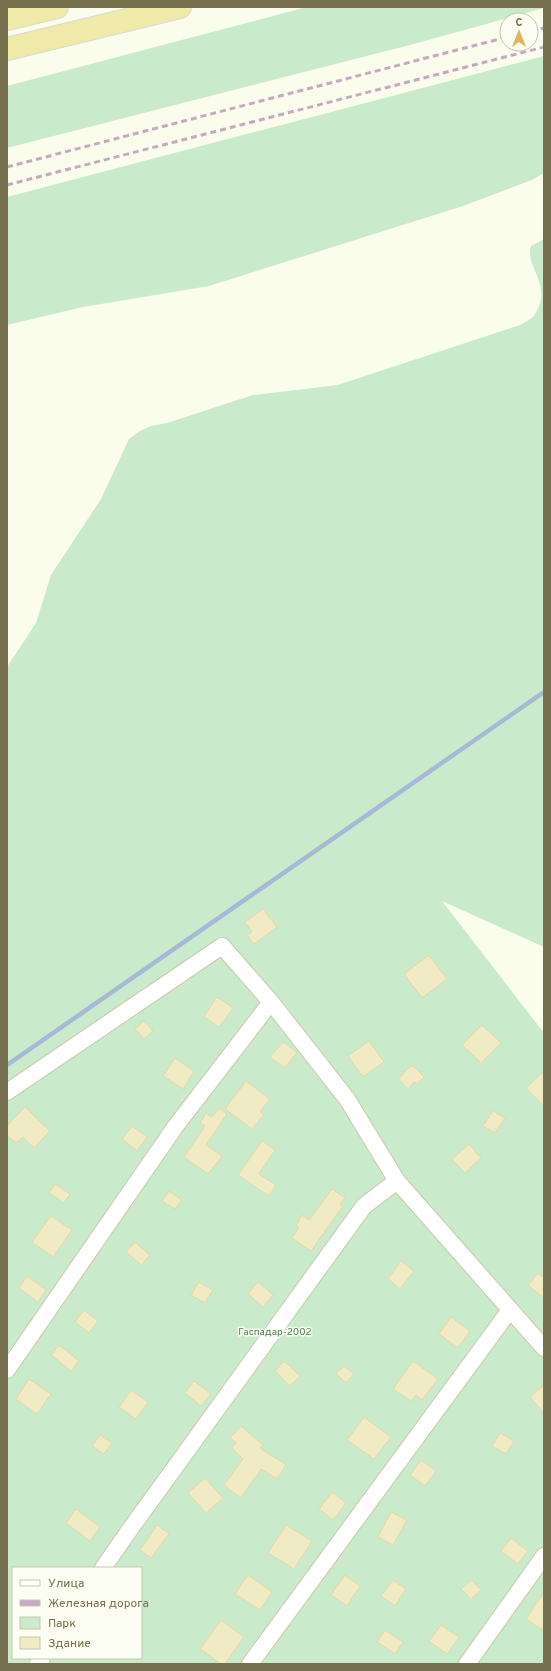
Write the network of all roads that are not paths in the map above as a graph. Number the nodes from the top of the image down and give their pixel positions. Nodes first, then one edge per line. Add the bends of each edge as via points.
1 (57, 7) edge
2 (180, 7) edge
3 (7, 19) edge
4 (7, 49) edge
5 (271, 1002) junction
6 (7, 1092) edge
7 (397, 1182) junction
8 (510, 1310) junction
9 (544, 1348) edge
10 (7, 1370) edge
11 (544, 1556) edge
12 (104, 1567) edge
13 (250, 1664) edge
14 (467, 1664) edge

1 - 3 highway
2 - 4 highway
5 - 6 street via 222,946
5 - 7 street via 347,1099
5 - 10 street via 176,1127
7 - 8 street
7 - 12 street via 364,1206
8 - 9 street
8 - 13 street
11 - 14 street

